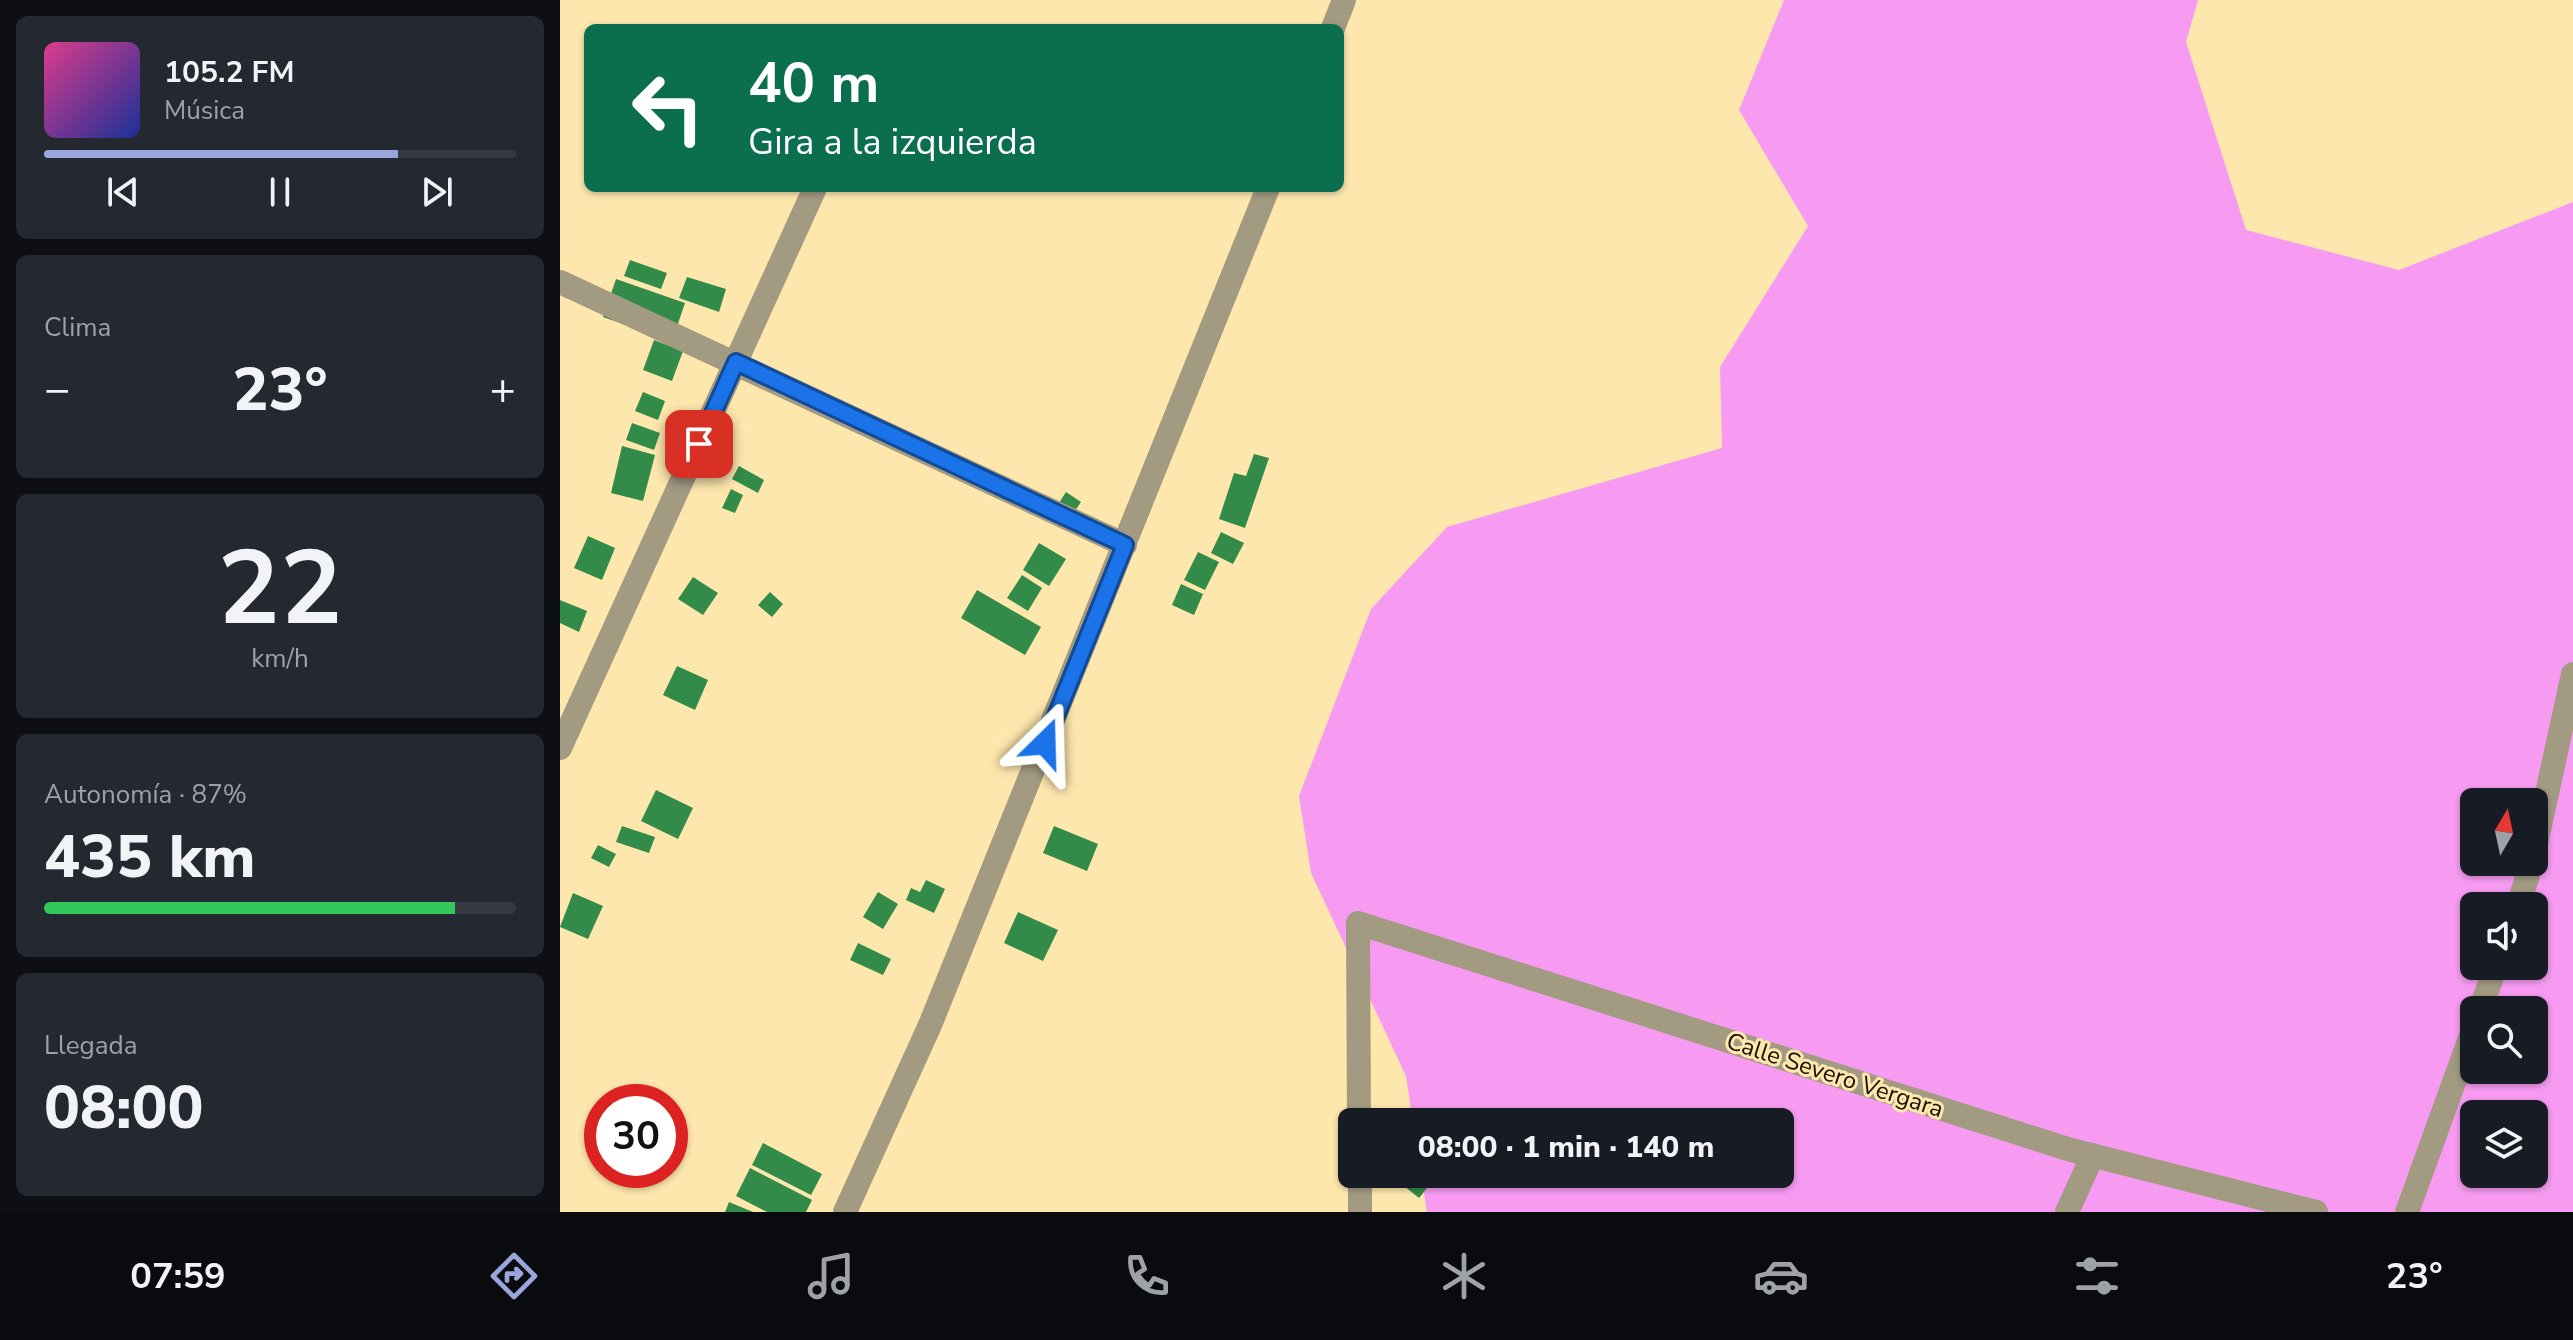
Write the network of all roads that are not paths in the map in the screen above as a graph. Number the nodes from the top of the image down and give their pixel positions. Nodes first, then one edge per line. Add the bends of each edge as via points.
1 (1344, 0) edge
2 (1335, 24) edge
3 (813, 192) edge
4 (1266, 192) edge
5 (560, 282) edge
6 (736, 362) junction
7 (1125, 545) junction
8 (2573, 674) edge
9 (560, 748) edge
10 (2548, 789) edge
11 (2460, 1066) edge
12 (1359, 1108) edge
13 (2093, 1155) junction
14 (1360, 1188) edge
15 (845, 1212) edge
16 (1360, 1212) edge
17 (2067, 1212) edge
18 (2316, 1212) edge
19 (2407, 1212) edge

1 - 2 street
3 - 6 street
4 - 7 street
5 - 6 street
6 - 7 street
6 - 9 street
7 - 15 street via 930,1025
8 - 10 street
11 - 19 street
12 - 13 street, Calle Severo Vergara via 1358,923
13 - 17 street
13 - 18 street, Calle Severo Vergara
14 - 16 street

